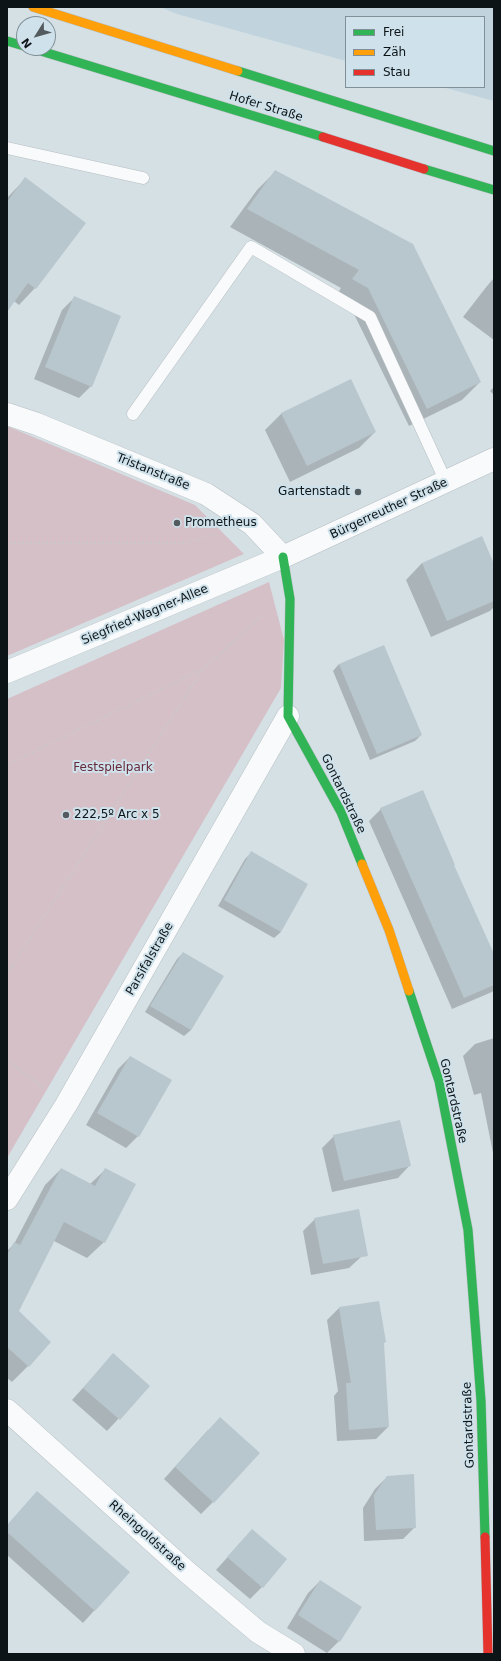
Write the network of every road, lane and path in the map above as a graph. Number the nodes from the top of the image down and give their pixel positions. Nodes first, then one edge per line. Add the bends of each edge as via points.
1 (33, 7) edge
2 (56, 56) edge
3 (7, 148) edge
4 (494, 151) edge
5 (144, 178) dead end
6 (494, 190) edge
7 (7, 414) edge
8 (133, 414) dead end
9 (494, 459) edge
10 (446, 482) junction
11 (252, 524) junction
12 (7, 543) edge
13 (283, 557) junction
14 (290, 600) junction
15 (202, 669) junction
16 (7, 672) edge
17 (288, 716) junction
18 (7, 765) edge
19 (7, 974) edge
20 (7, 1060) edge
21 (66, 1105) junction
22 (7, 1199) edge
23 (7, 1410) edge
24 (294, 1654) edge
25 (488, 1654) edge

1 - 4 street
2 - 6 street, Hofer Straße
3 - 5 lane
7 - 11 street, Tristanstraße via 206,494
8 - 10 lane via 251,247 370,317
9 - 10 street, Bürgerreuther Straße
10 - 13 street, Bürgerreuther Straße
11 - 12 path via 185,544
11 - 13 street, Tristanstraße
13 - 14 street, Gontardstraße
13 - 16 street, Siegfried-Wagner-Allee
14 - 15 path via 265,612
14 - 17 street, Gontardstraße
15 - 18 path
15 - 19 path
17 - 21 street, Parsifalstraße
17 - 25 street, Gontardstraße via 341,812 389,930 439,1081 468,1230 481,1401
20 - 21 path
21 - 22 street, Parsifalstraße
23 - 24 street, Rheingoldstraße via 187,1572 258,1632

